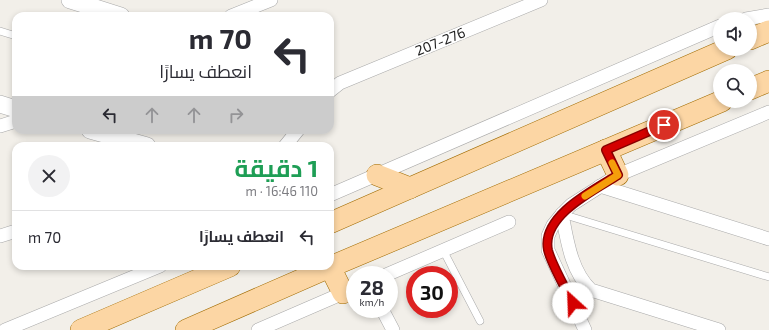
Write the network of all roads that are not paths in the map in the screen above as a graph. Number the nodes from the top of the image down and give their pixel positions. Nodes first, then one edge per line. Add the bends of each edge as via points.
1 (70, 0) edge
2 (270, 0) edge
3 (541, 0) edge
4 (515, 5) edge
5 (108, 12) edge
6 (241, 12) edge
7 (769, 15) edge
8 (757, 17) edge
9 (713, 29) edge
10 (0, 31) edge
11 (769, 31) edge
12 (12, 35) edge
13 (757, 36) edge
14 (713, 55) edge
15 (769, 81) edge
16 (757, 86) edge
17 (335, 87) edge
18 (0, 104) edge
19 (713, 105) edge
20 (12, 108) edge
21 (769, 112) edge
22 (12, 122) edge
23 (0, 126) edge
24 (104, 134) edge
25 (295, 134) edge
26 (133, 142) edge
27 (288, 142) edge
28 (606, 150) junction
29 (377, 175) junction
30 (618, 175) junction
31 (600, 186) junction
32 (410, 188) junction
33 (334, 193) edge
34 (562, 214) junction
35 (334, 221) edge
36 (509, 222) dead end
37 (12, 232) edge
38 (0, 236) edge
39 (769, 239) edge
40 (443, 250) junction
41 (334, 265) edge
42 (150, 270) edge
43 (221, 270) edge
44 (323, 270) edge
45 (332, 270) edge
46 (398, 270) edge
47 (769, 276) edge
48 (346, 287) edge
49 (346, 292) edge
50 (386, 318) edge
51 (480, 321) dead end
52 (5, 330) edge
53 (82, 330) edge
54 (186, 330) edge
55 (258, 330) edge
56 (392, 330) edge
57 (585, 330) edge
58 (719, 330) edge

1 - 5 street
2 - 6 street
3 - 4 street, 207-276
4 - 17 street, 207-276
7 - 8 street
9 - 29 street
10 - 12 lane
11 - 13 main road
14 - 32 main road
15 - 16 main road
18 - 20 street
19 - 28 main road
21 - 30 street
22 - 23 street
24 - 26 street
25 - 27 street
28 - 30 main road
28 - 41 main road
29 - 32 main road
29 - 33 street
30 - 31 street
31 - 34 street
31 - 39 street
32 - 35 main road
34 - 47 lane
34 - 57 street via 548,236 548,250
34 - 58 street via 574,264 591,290
36 - 40 street
37 - 38 street
40 - 46 street
40 - 51 lane
42 - 52 street
43 - 53 main road
44 - 54 main road
45 - 48 main road
49 - 55 street
50 - 56 street

